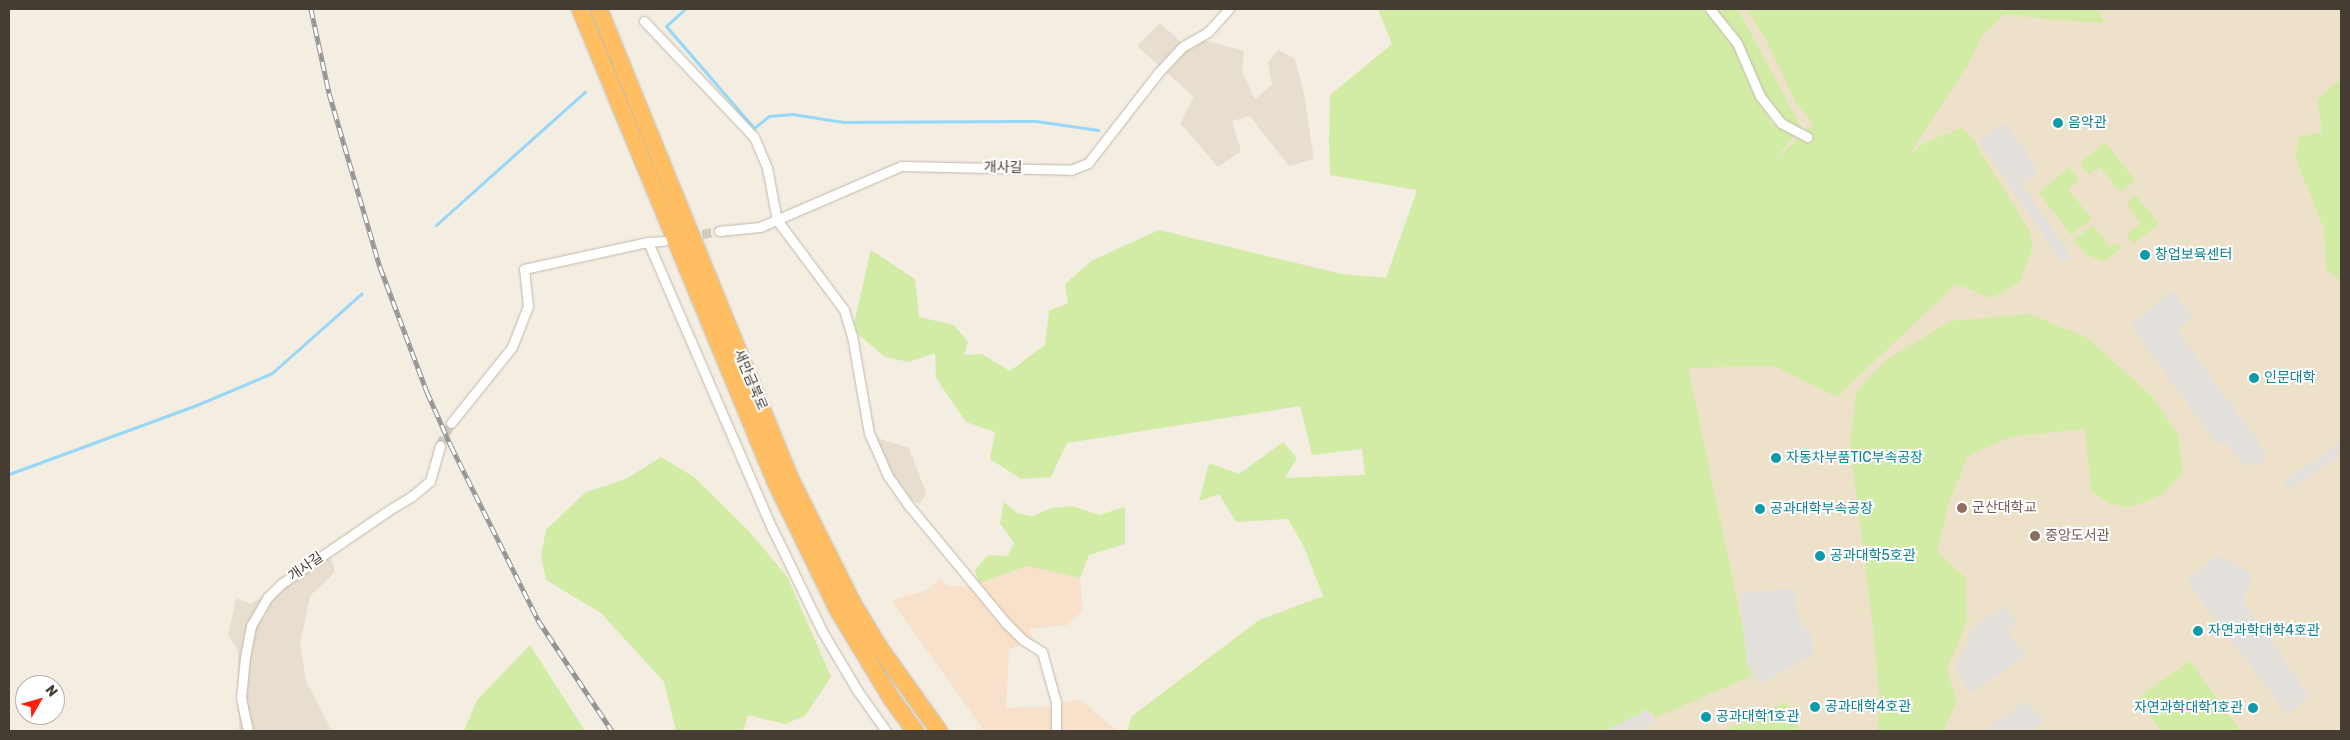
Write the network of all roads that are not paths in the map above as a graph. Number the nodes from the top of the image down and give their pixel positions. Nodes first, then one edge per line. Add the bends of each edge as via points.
1 (580, 9) edge
2 (599, 9) edge
3 (1229, 9) edge
4 (1710, 9) edge
5 (644, 21) dead end
6 (1807, 136) dead end
7 (777, 220) junction
8 (719, 231) tunnel mouth
9 (664, 241) dead end
10 (648, 242) junction
11 (451, 423) tunnel mouth
12 (440, 444) tunnel mouth
13 (248, 731) edge
14 (886, 731) edge
15 (915, 731) edge
16 (939, 731) edge
17 (1056, 731) edge

1 - 15 highway, 새만금북로 via 776,483 838,610 891,698
2 - 16 highway, 새만금북로 via 790,478 852,602 879,647
3 - 7 street, 개사길 via 1208,32 1182,46 1088,163 1071,170 901,166
4 - 6 street via 1736,43 1760,96 1780,123
5 - 7 street via 754,136 767,168
7 - 8 street, 개사길 via 760,227
7 - 17 street via 844,310 852,336 869,433 888,476 910,508 1005,622 1023,640 1042,652 1056,702
9 - 10 street
10 - 11 street via 524,269 528,306 512,347
10 - 14 street via 772,528 822,631
12 - 13 street, 개사길 via 430,481 281,584 268,597 251,626 245,657 241,698

